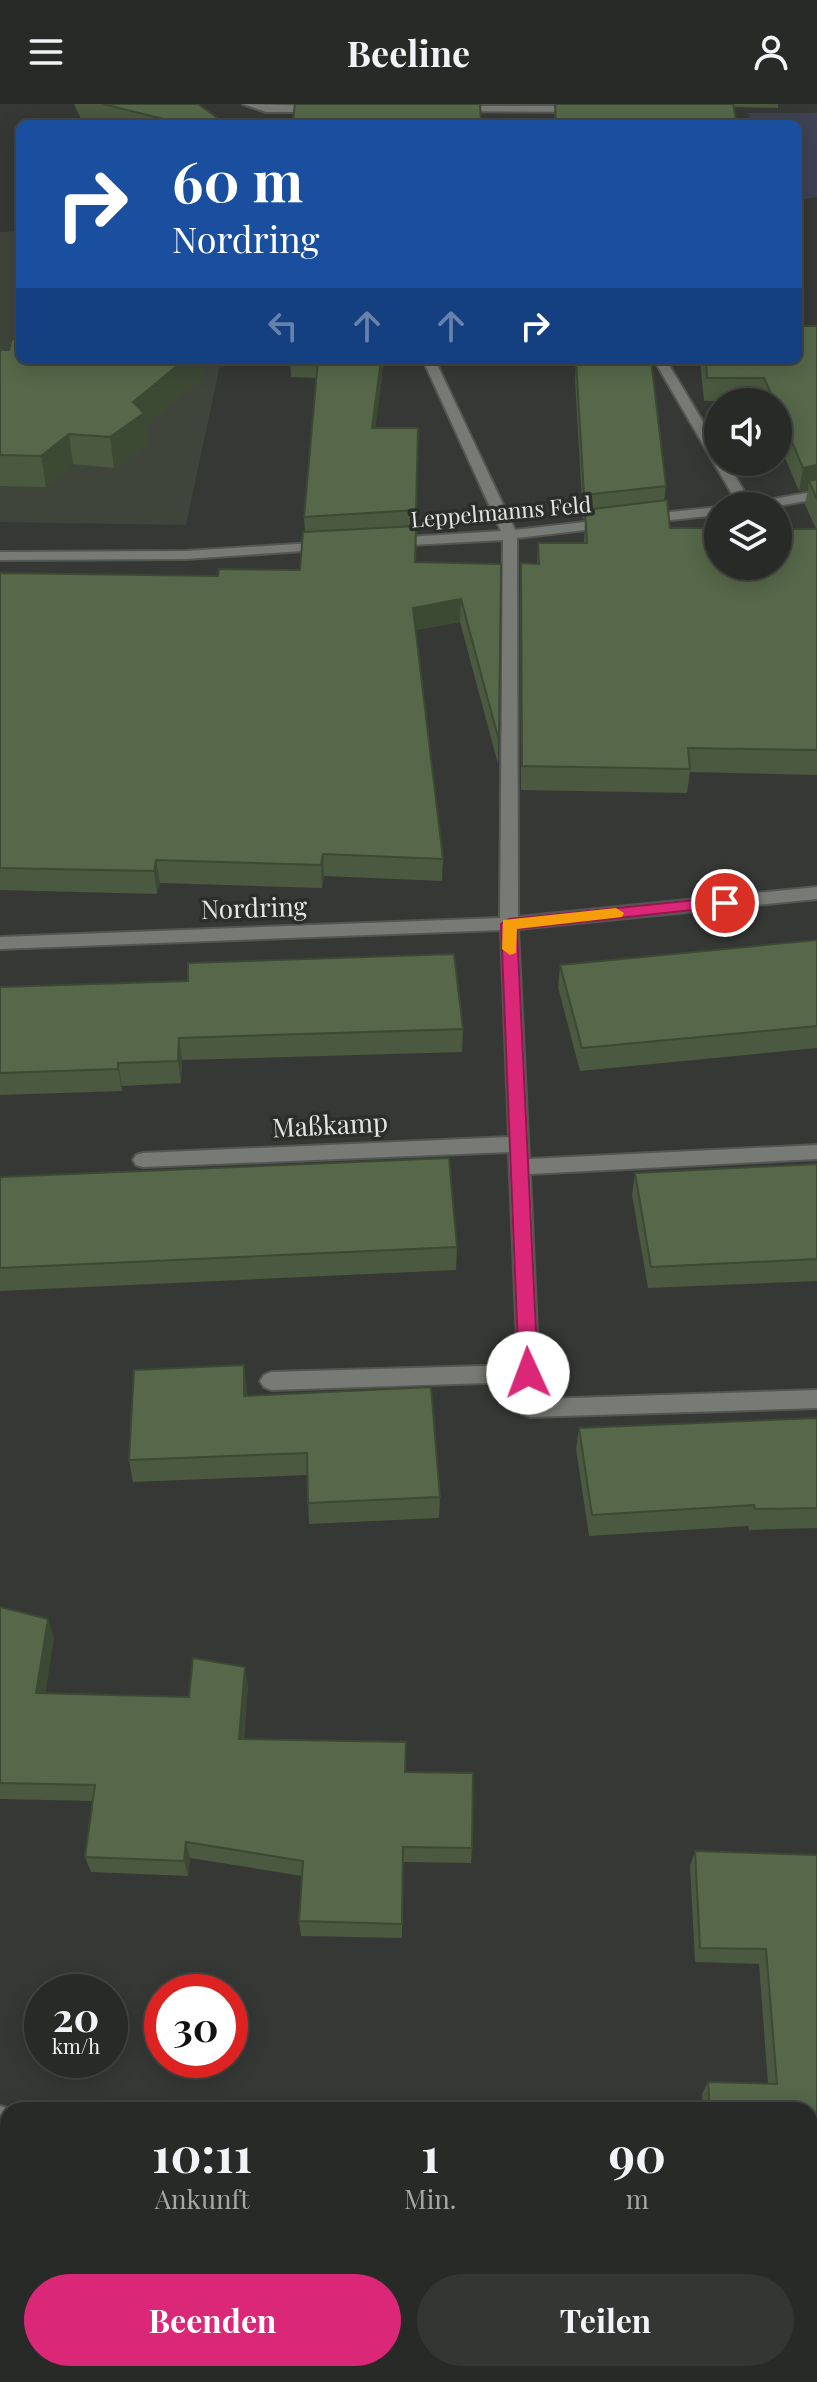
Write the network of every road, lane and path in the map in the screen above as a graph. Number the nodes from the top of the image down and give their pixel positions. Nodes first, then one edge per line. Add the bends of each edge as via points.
1 (248, 104) edge
2 (329, 109) edge
3 (440, 109) edge
4 (599, 109) edge
5 (431, 364) edge
6 (662, 364) edge
7 (704, 435) edge
8 (817, 495) edge
9 (792, 499) edge
10 (704, 513) edge
11 (510, 535) junction
12 (371, 544) edge
13 (340, 546) edge
14 (0, 556) edge
15 (817, 893) edge
16 (509, 924) junction
17 (0, 943) edge
18 (519, 1144) junction
19 (817, 1152) edge
20 (143, 1160) dead end
21 (519, 1167) junction
22 (528, 1373) junction
23 (271, 1381) dead end
24 (817, 1399) edge

1 - 2 street
3 - 4 street
5 - 11 street
6 - 7 street
8 - 9 street
10 - 11 street, Leppelmanns Feld
11 - 12 street, Leppelmanns Feld
11 - 16 street
13 - 14 street via 186,555
15 - 16 street, Nordring
16 - 17 street, Nordring
16 - 18 street
18 - 20 street, Maßkamp
18 - 21 street
19 - 21 street
21 - 22 street
22 - 23 street
22 - 24 street via 530,1408

